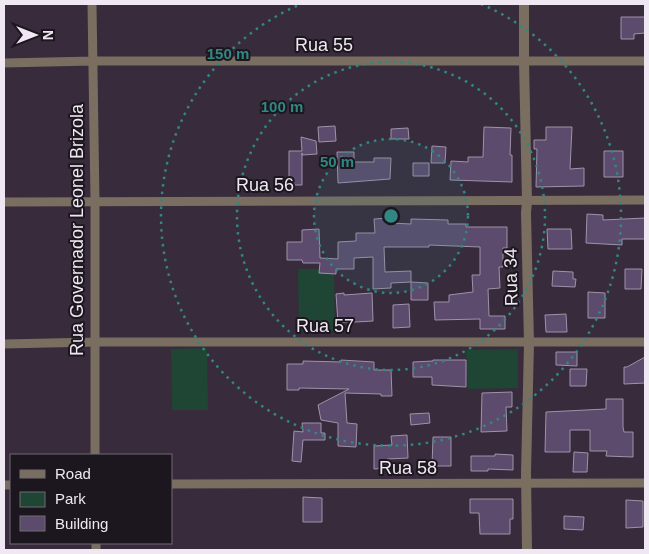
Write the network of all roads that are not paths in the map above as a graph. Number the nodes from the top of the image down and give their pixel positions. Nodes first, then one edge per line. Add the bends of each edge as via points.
1 (92, 4) edge
2 (524, 4) edge
3 (645, 60) edge
4 (93, 61) junction
5 (524, 61) junction
6 (4, 63) edge
7 (645, 200) edge
8 (95, 201) junction
9 (527, 201) junction
10 (4, 202) edge
11 (94, 342) junction
12 (645, 342) edge
13 (529, 343) junction
14 (4, 344) edge
15 (95, 454) edge
16 (645, 483) edge
17 (172, 484) edge
18 (527, 484) junction
19 (527, 550) edge

1 - 4 street, Rua Governador Leonel Brizola
2 - 5 street, Rua 34
3 - 5 street, Rua 55
4 - 5 street, Rua 55
4 - 6 street, Rua 55
4 - 8 street, Rua Governador Leonel Brizola
5 - 9 street, Rua 34
7 - 9 street, Rua 56
8 - 9 street, Rua 56
8 - 10 street, Rua 56
8 - 11 street, Rua Governador Leonel Brizola
9 - 13 street, Rua 34
11 - 13 street, Rua 57
11 - 14 street, Rua 57
11 - 15 street, Rua Governador Leonel Brizola
12 - 13 street, Rua 57
13 - 18 street, Rua 34
16 - 18 street, Rua 58
17 - 18 street, Rua 58
18 - 19 street, Rua 34

